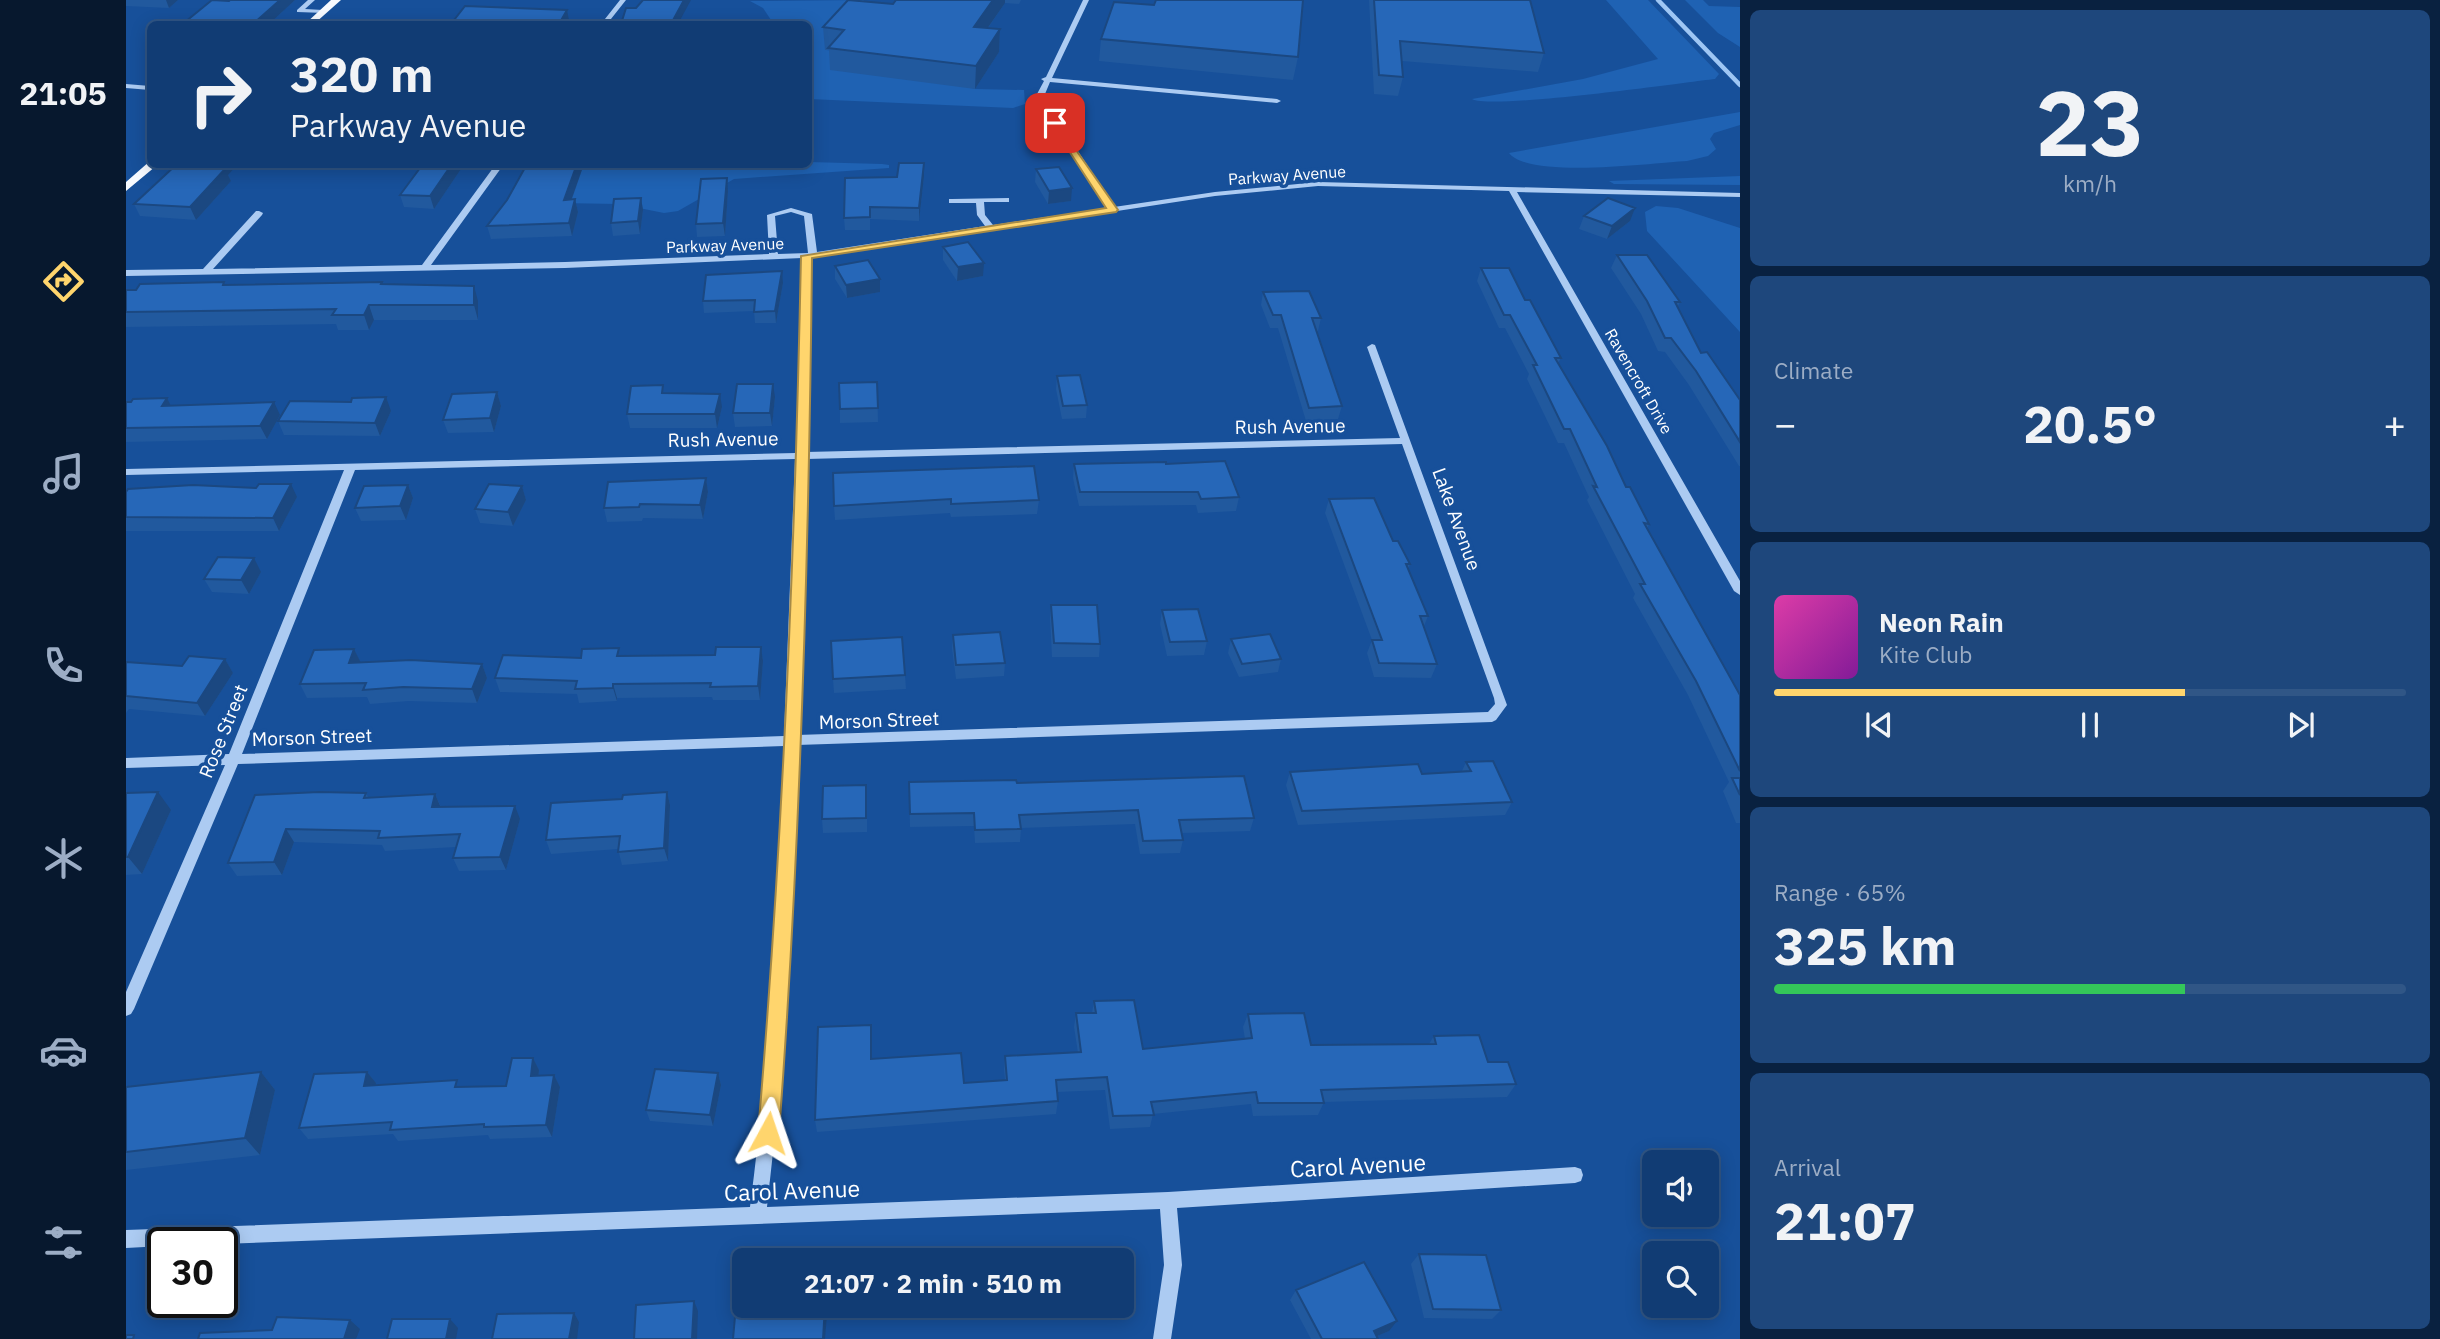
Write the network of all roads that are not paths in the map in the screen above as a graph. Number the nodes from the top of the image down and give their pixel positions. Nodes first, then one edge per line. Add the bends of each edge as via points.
1 (312, 0) edge
2 (337, 0) edge
3 (623, 0) edge
4 (1086, 0) edge
5 (323, 12) junction
6 (312, 21) edge
7 (606, 21) edge
8 (1045, 79) junction
9 (126, 86) edge
10 (147, 88) edge
11 (1277, 101) dead end
12 (148, 168) edge
13 (497, 168) edge
14 (126, 188) edge
15 (1511, 188) junction
16 (1740, 195) edge
17 (979, 200) junction
18 (1006, 200) dead end
19 (952, 201) dead end
20 (1112, 210) junction
21 (259, 213) dead end
22 (991, 229) junction
23 (810, 256) junction
24 (774, 257) junction
25 (425, 267) junction
26 (206, 271) junction
27 (126, 273) edge
28 (1372, 347) dead end
29 (1405, 440) junction
30 (802, 455) junction
31 (351, 466) junction
32 (126, 472) edge
33 (1740, 591) edge
34 (1501, 705) joint
35 (790, 742) junction
36 (234, 759) junction
37 (126, 763) edge
38 (126, 1009) edge
39 (1574, 1175) dead end
40 (1168, 1200) junction
41 (757, 1215) junction
42 (126, 1239) edge
43 (1162, 1339) edge

1 - 5 street via 299,11
2 - 5 main road
3 - 7 street
4 - 8 street
5 - 6 main road
8 - 11 street
8 - 20 street via 1043,103
9 - 10 street
12 - 14 main road
13 - 25 street
15 - 16 street, Parkway Avenue
15 - 20 street, Parkway Avenue via 1318,184
15 - 33 street, Ravencroft Drive
17 - 18 street
17 - 19 street
17 - 22 street via 981,215
20 - 22 street, Parkway Avenue
21 - 26 street
22 - 23 street, Parkway Avenue
23 - 24 street, Parkway Avenue
23 - 24 street via 808,215 791,210 771,215
23 - 30 street
24 - 25 street, Parkway Avenue
25 - 26 street, Parkway Avenue
26 - 27 street, Parkway Avenue
28 - 29 street, Lake Avenue
29 - 30 street, Rush Avenue
29 - 34 street, Lake Avenue
30 - 31 street, Rush Avenue
30 - 35 street
31 - 32 street, Rush Avenue
31 - 36 street, Rose Street
34 - 35 street, Morson Street via 1492,717 1477,720
35 - 36 street, Morson Street
35 - 41 street via 783,953
36 - 37 street, Morson Street
36 - 38 street, Rose Street
39 - 40 street, Carol Avenue
40 - 41 street, Carol Avenue
40 - 43 street via 1173,1265
41 - 42 street, Carol Avenue

